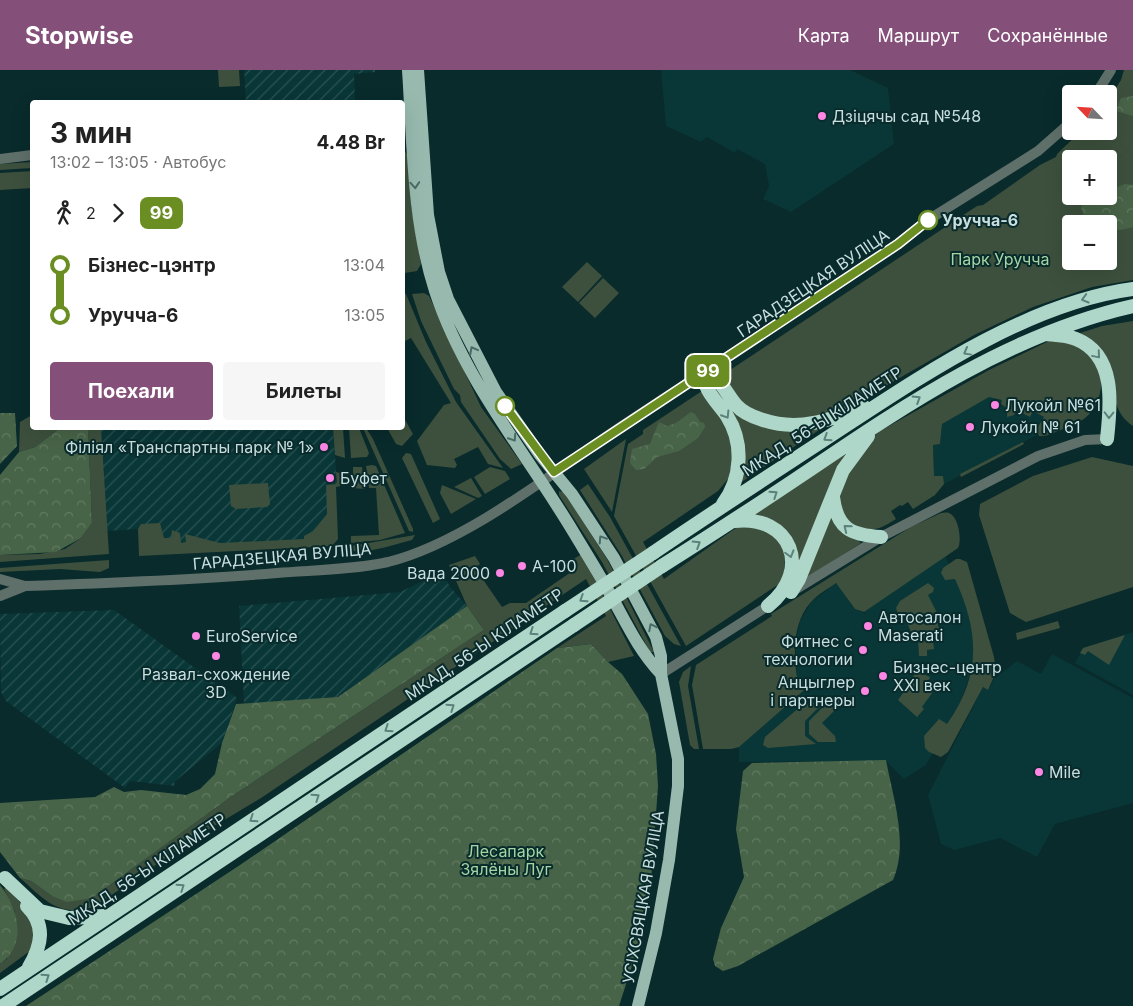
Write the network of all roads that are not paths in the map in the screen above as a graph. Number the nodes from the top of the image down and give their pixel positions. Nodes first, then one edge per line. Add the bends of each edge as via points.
1 (408, 70) edge
2 (418, 70) edge
3 (1112, 70) edge
4 (1102, 85) edge
5 (1062, 129) edge
6 (412, 136) edge
7 (0, 153) edge
8 (28, 156) edge
9 (0, 159) edge
10 (1133, 289) edge
11 (1133, 306) edge
12 (1044, 334) junction
13 (705, 373) junction
14 (897, 392) junction
15 (876, 425) junction
16 (1108, 439) joint
17 (554, 472) junction
18 (541, 481) junction
19 (833, 496) junction
20 (717, 510) junction
21 (733, 521) junction
22 (881, 537) junction
23 (0, 580) edge
24 (25, 586) junction
25 (791, 592) junction
26 (0, 596) edge
27 (768, 606) junction
28 (661, 674) junction
29 (2, 875) edge
30 (107, 916) junction
31 (26, 971) junction
32 (0, 989) edge
33 (4, 1005) edge
34 (638, 1006) edge

1 - 6 main road
2 - 6 main road
3 - 4 street
5 - 13 street, ГАРАДЗЕЦКАЯ ВУЛІЦА via 1031,155 928,220 898,244
17 -> 6 main road, УСІХСВЯЦКАЯ ВУЛІЦА via 496,392 448,299 439,272
6 -> 18 main road, УСІХСВЯЦКАЯ ВУЛІЦА via 416,204 436,293 479,385
7 - 8 street
8 - 9 street
10 -> 14 highway, МКАД, 56-Ы КІЛАМЕТР via 1079,300 1010,328
11 - 12 highway, МКАД, 56-Ы КІЛАМЕТР via 1094,315
15 -> 12 highway, МКАД, 56-Ы КІЛАМЕТР via 929,392
12 -> 16 highway via 1075,339 1096,353 1104,365 1110,391
13 - 14 highway via 717,380 742,411 786,426 830,420
13 - 17 street, ГАРАДЗЕЦКАЯ ВУЛІЦА
13 -> 20 highway via 705,384 727,416 739,446 736,478
14 -> 20 highway, МКАД, 56-Ы КІЛАМЕТР
15 - 19 highway via 843,470
21 -> 15 highway, МКАД, 56-Ы КІЛАМЕТР
16 - 22 street via 1085,440 1038,456
17 - 18 street, ГАРАДЗЕЦКАЯ ВУЛІЦА
28 -> 17 main road, УСІХСВЯЦКАЯ ВУЛІЦА via 656,637 627,581 572,494
18 - 24 street, ГАРАДЗЕЦКАЯ ВУЛІЦА via 456,535 425,550 388,562 246,575
18 - 28 main road, УСІХСВЯЦКАЯ ВУЛІЦА via 609,591 638,647
22 -> 19 highway via 848,530 834,510
19 - 25 highway
20 -> 30 highway, МКАД, 56-Ы КІЛАМЕТР, bridge
21 -> 27 highway via 748,520 768,525 782,536 790,551 793,561 788,583
33 -> 21 highway, МКАД, 56-Ы КІЛАМЕТР, bridge
22 - 25 street
23 - 24 street, ГАРАДЗЕЦКАЯ ВУЛІЦА
24 - 26 street, ГАРАДЗЕЦКАЯ ВУЛІЦА
25 - 27 street
27 - 28 street
28 - 34 main road, УСІХСВЯЦКАЯ ВУЛІЦА via 678,759 678,786 669,860
29 - 30 highway via 40,911 69,918
29 - 31 highway via 35,913 39,924 42,937 37,954
30 - 31 highway, МКАД, 56-Ы КІЛАМЕТР
31 - 32 highway, МКАД, 56-Ы КІЛАМЕТР

